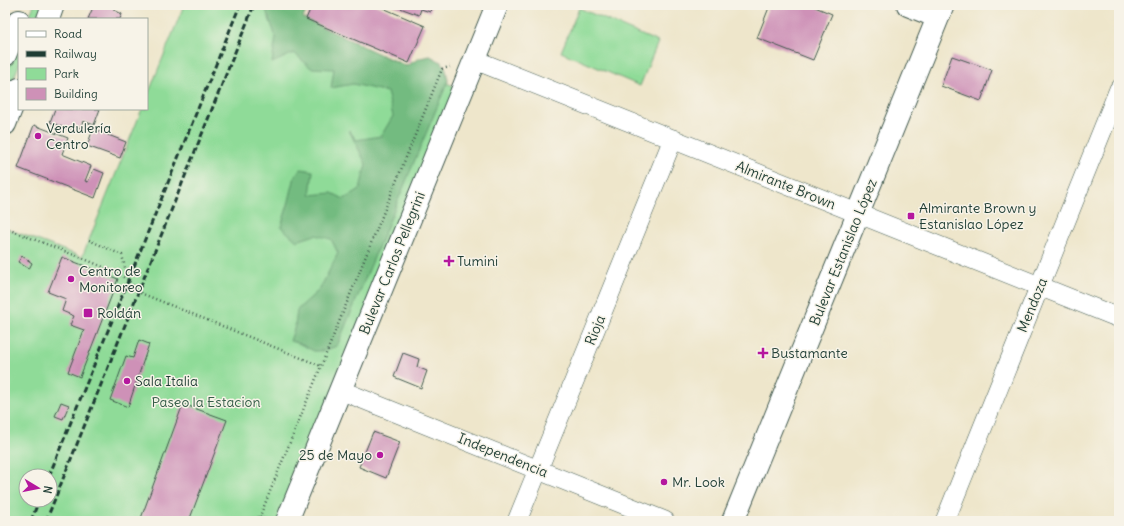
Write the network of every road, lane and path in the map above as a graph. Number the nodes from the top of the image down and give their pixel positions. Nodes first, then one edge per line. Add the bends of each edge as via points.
1 (25, 5) edge
2 (53, 5) edge
3 (497, 5) edge
4 (908, 5) edge
5 (940, 11) edge
6 (20, 18) edge
7 (48, 18) edge
8 (18, 22) edge
9 (5, 55) edge
10 (475, 60) junction
11 (1119, 89) edge
12 (18, 92) edge
13 (5, 124) edge
14 (673, 140) junction
15 (859, 214) junction
16 (5, 228) edge
17 (88, 240) dead end
18 (128, 280) junction
19 (1040, 286) junction
20 (1119, 318) edge
21 (321, 366) junction
22 (340, 390) junction
23 (538, 470) junction
24 (258, 521) edge
25 (287, 521) edge
26 (517, 521) edge
27 (665, 521) edge
28 (733, 521) edge
29 (945, 521) edge

1 - 6 main road
2 - 7 main road
3 - 10 main road, Bulevar Carlos Pellegrini
4 - 5 main road
5 - 15 main road, Bulevar Estanislao López
8 - 9 main road
10 - 14 street, Almirante Brown
10 - 21 path via 442,69
10 - 22 main road, Bulevar Carlos Pellegrini
11 - 19 street, Mendoza
12 - 13 main road
14 - 15 street, Almirante Brown
14 - 23 street, Rioja
15 - 19 street, Almirante Brown
15 - 28 main road, Bulevar Estanislao López
16 - 18 path via 82,258
17 - 18 path via 122,255
18 - 21 path via 138,292
19 - 20 street, Almirante Brown
19 - 29 street, Mendoza
21 - 24 path
22 - 23 street, Independencia
22 - 25 main road, Bulevar Carlos Pellegrini
23 - 26 street, Rioja
23 - 27 street, Independencia

